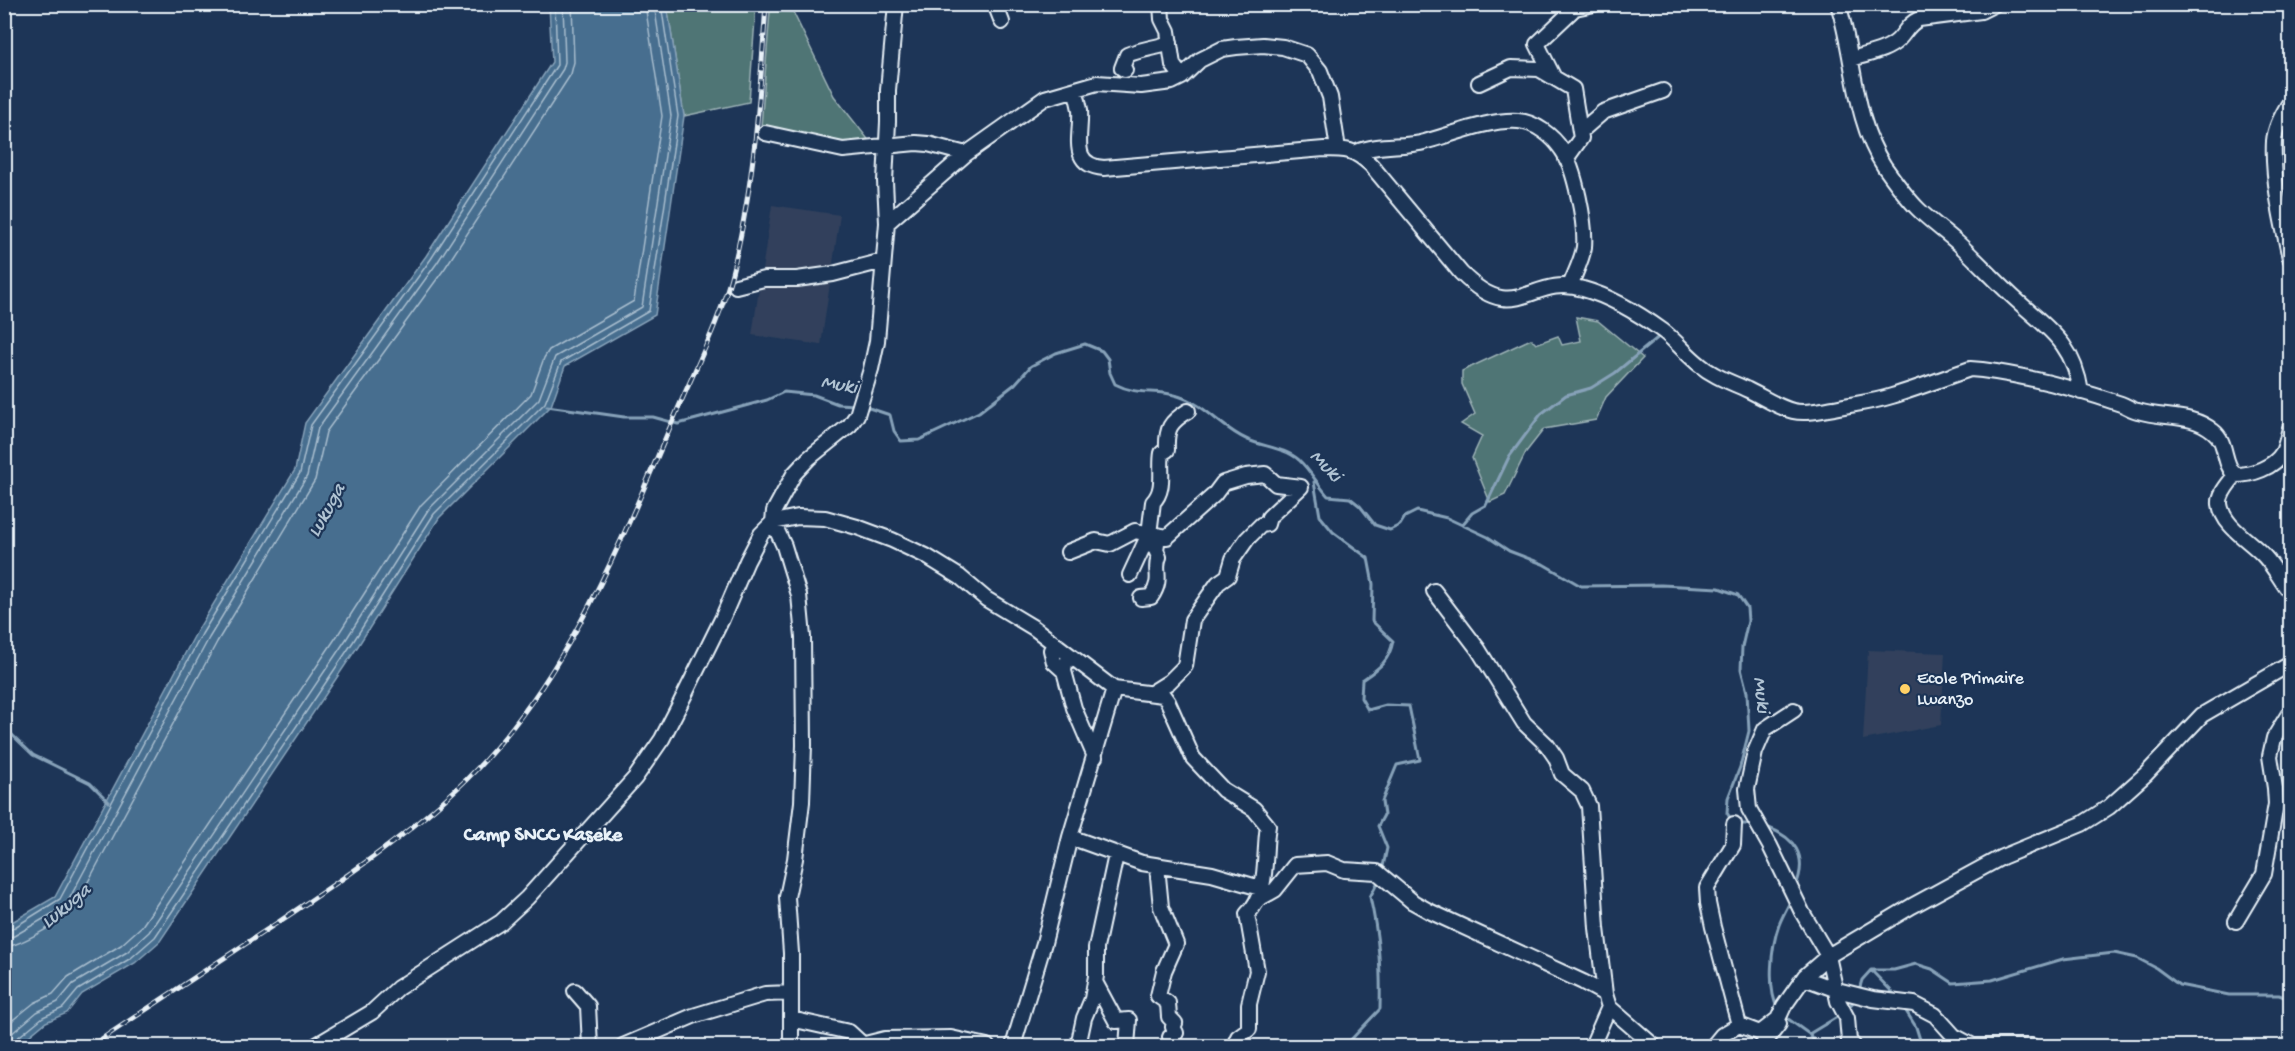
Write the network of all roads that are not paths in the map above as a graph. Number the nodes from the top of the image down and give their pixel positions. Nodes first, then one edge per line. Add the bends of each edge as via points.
1 (896, 4) edge
2 (995, 4) edge
3 (1161, 4) edge
4 (1594, 4) edge
5 (1838, 4) edge
6 (1995, 4) edge
7 (1002, 22) dead end
8 (1170, 43) junction
9 (1852, 58) junction
10 (1125, 70) dead end
11 (1182, 76) junction
12 (1554, 78) junction
13 (1479, 83) dead end
14 (1076, 91) junction
15 (1663, 91) dead end
16 (2290, 102) edge
17 (765, 132) dead end
18 (1580, 132) junction
19 (887, 147) junction
20 (1338, 149) junction
21 (1357, 152) junction
22 (966, 154) junction
23 (1566, 159) junction
24 (887, 223) junction
25 (2290, 258) edge
26 (882, 261) junction
27 (736, 286) dead end
28 (1570, 286) junction
29 (2081, 392) junction
30 (1188, 411) dead end
31 (2290, 428) edge
32 (2235, 475) junction
33 (773, 522) junction
34 (1153, 535) junction
35 (1068, 552) dead end
36 (1131, 575) dead end
37 (1434, 591) dead end
38 (2290, 592) edge
39 (1141, 598) dead end
40 (1054, 644) junction
41 (1068, 653) junction
42 (2289, 668) edge
43 (1064, 671) junction
44 (1114, 689) junction
45 (1153, 692) junction
46 (1794, 710) dead end
47 (2290, 712) edge
48 (1095, 757) junction
49 (1734, 824) dead end
50 (1070, 837) junction
51 (1116, 855) junction
52 (1157, 866) junction
53 (1258, 894) junction
54 (2235, 921) dead end
55 (1828, 956) junction
56 (1805, 976) junction
57 (1095, 982) junction
58 (575, 991) dead end
59 (791, 993) junction
60 (1838, 995) junction
61 (1607, 1001) junction
62 (791, 1019) junction
63 (1740, 1025) junction
64 (1762, 1041) edge
65 (875, 1044) edge
66 (1850, 1045) edge
67 (315, 1047) edge
68 (590, 1047) edge
69 (623, 1047) edge
70 (791, 1047) edge
71 (987, 1047) edge
72 (1013, 1047) edge
73 (1078, 1047) edge
74 (1127, 1047) edge
75 (1176, 1047) edge
76 (1234, 1047) edge
77 (1592, 1047) edge
78 (1654, 1047) edge
79 (1713, 1047) edge
80 (2032, 1047) edge

1 - 19 street via 890,47
2 - 7 street
3 - 8 street
4 - 12 street via 1575,8 1537,44
5 - 9 street
6 - 9 street via 1981,11 1918,19 1895,42
8 - 10 street via 1127,55 1122,68
8 - 11 street via 1173,65
9 - 29 street via 1866,128 1888,171 1917,209 2061,341 2072,359
11 - 14 street via 1172,82 1141,86 1097,83
11 - 20 street via 1200,60 1236,47 1283,47 1307,55 1320,71 1330,97
12 - 13 street via 1539,69 1512,68
12 - 18 street via 1573,89
14 - 20 street via 1079,150 1092,167
14 - 22 street via 1045,98
15 - 18 street via 1603,112
16 - 25 street via 2274,140 2279,201
17 - 19 street via 843,150
18 - 23 street via 1581,138
19 - 22 street via 928,144
19 - 24 street
20 - 21 street
21 - 23 street via 1518,120 1534,124 1557,144
21 - 28 street via 1476,288 1503,299
22 - 24 street
23 - 28 street via 1584,234 1584,249
24 - 26 street
26 - 27 street via 833,274 764,279
26 - 33 street via 877,341 857,415 794,474 774,511
28 - 29 street via 1623,305 1665,333 1717,377 1796,412 1891,396 1970,369
29 - 32 street via 2138,411 2186,418 2212,429 2220,437 2227,463
30 - 34 street via 1172,421 1166,436 1167,450 1160,463 1163,472 1158,497 1153,502
31 - 32 street via 2282,453 2271,465
32 - 38 street via 2221,495 2225,517 2264,555
33 - 40 street via 798,517 825,518 892,540 960,577
33 - 59 street via 799,595 803,636 802,802 786,897 792,953
33 - 67 street via 761,534 747,561 700,668 662,739 635,778 501,922
34 - 35 street via 1135,531 1110,544 1096,542
34 - 36 street
34 - 39 street via 1160,575 1151,597
34 - 45 street via 1167,537 1223,483 1264,474 1276,484 1301,487 1269,517 1267,524 1247,539 1233,559 1228,576 1218,583 1192,620 1185,666
37 - 61 street via 1478,649 1524,723 1547,745 1562,774 1582,791 1589,806
40 - 41 street
40 - 43 street via 1054,662
41 - 43 street
41 - 44 street
42 - 55 street via 2202,715 2146,774 2100,813 2002,857
43 - 48 street via 1074,708
44 - 45 street
44 - 48 street
45 - 53 street via 1163,695 1168,702 1193,758 1223,790 1254,809 1266,823 1266,865
46 - 55 street via 1765,729 1747,789 1749,809
47 - 54 street via 2274,738 2270,756 2276,804 2264,874
48 - 50 street
49 - 63 street via 1733,845 1712,877 1707,895
50 - 51 street
50 - 72 street
51 - 52 street
51 - 57 street via 1096,948
52 - 53 street via 1212,874
52 - 75 street via 1161,907 1176,944 1158,996 1168,1003 1176,1033 1170,1037
53 - 61 street via 1275,890 1298,864 1327,863 1344,870 1377,872 1429,911
53 - 76 street via 1247,914 1257,971 1249,1004 1249,1029 1238,1037
55 - 56 street
55 - 60 street
56 - 60 street
56 - 64 street
57 - 73 street
57 - 74 street via 1116,1021 1129,1020
58 - 68 street via 588,1006
59 - 62 street
59 - 69 street via 765,994 693,1016
60 - 66 street via 1847,1018
60 - 80 street via 1914,1004 1935,1015 1954,1036 1974,1046
61 - 77 street
61 - 78 street
62 - 65 street via 849,1032 861,1043
62 - 70 street
63 - 64 street
63 - 79 street via 1722,1035
65 - 71 street via 885,1039 951,1038

